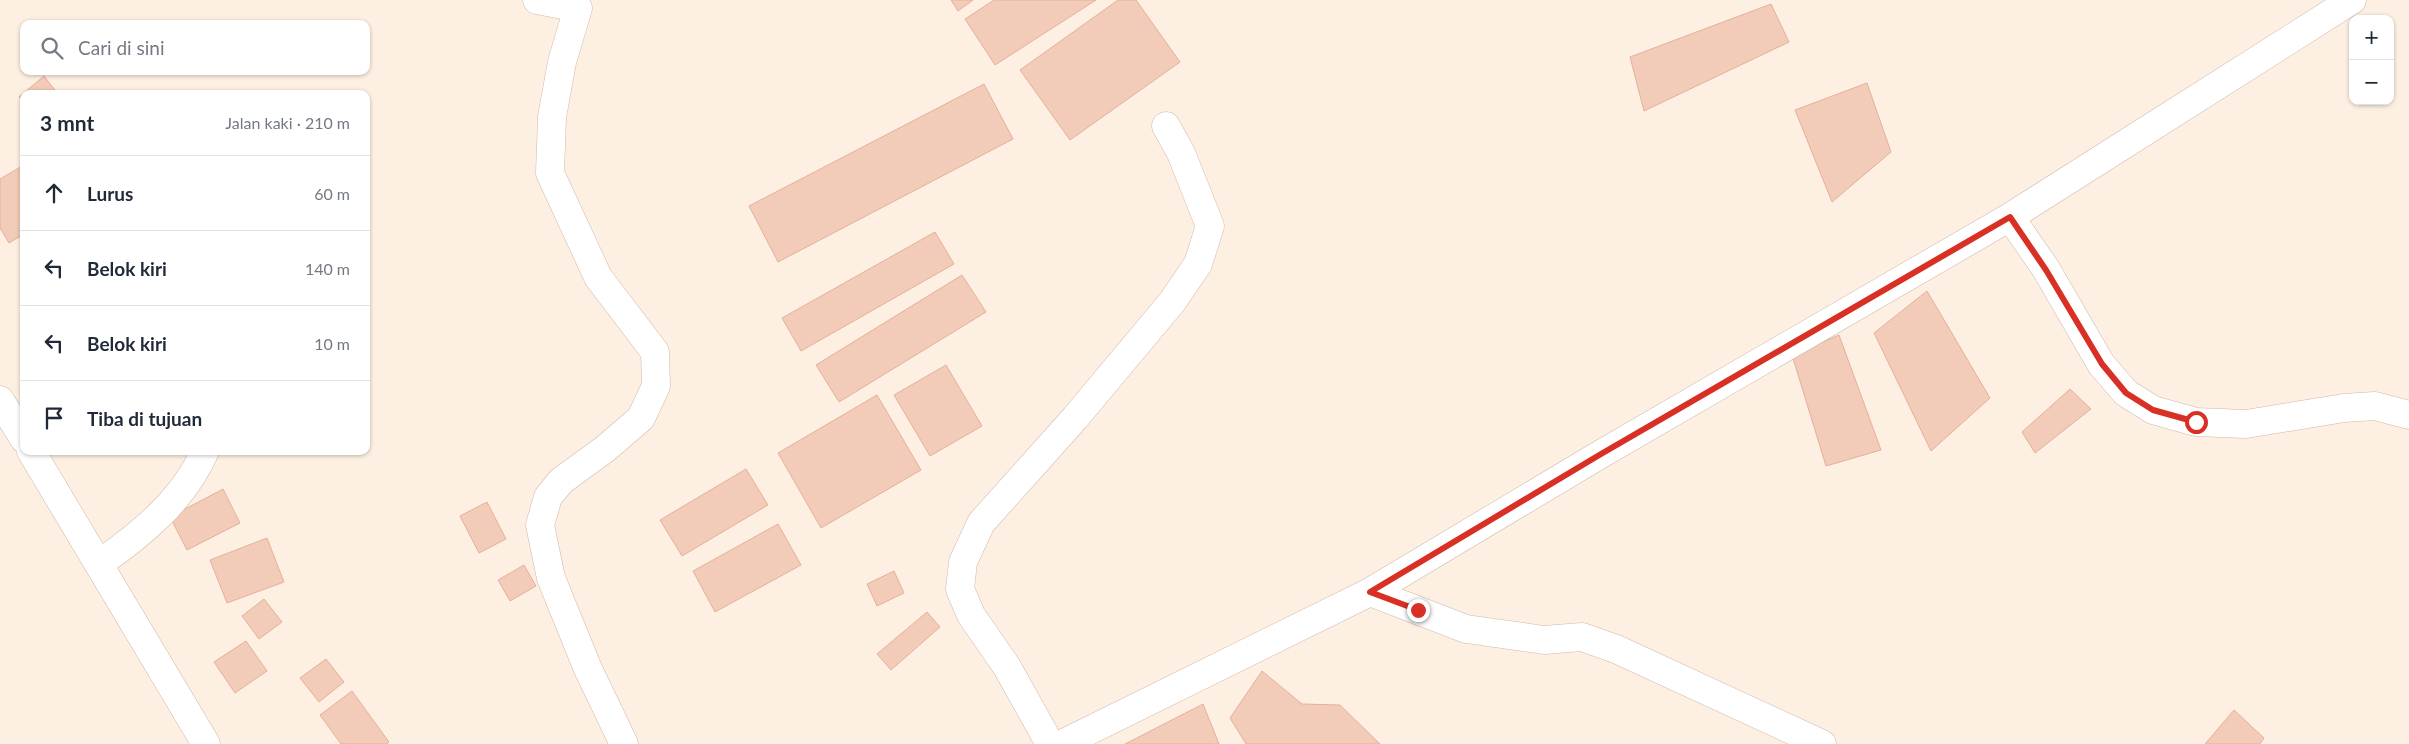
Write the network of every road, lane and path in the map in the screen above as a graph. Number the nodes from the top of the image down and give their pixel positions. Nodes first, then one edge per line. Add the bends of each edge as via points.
1 (537, 0) edge
2 (2352, 0) edge
3 (580, 4) edge
4 (1166, 126) dead end
5 (2010, 217) junction
6 (0, 400) edge
7 (2409, 415) edge
8 (20, 432) edge
9 (33, 455) edge
10 (202, 455) edge
11 (100, 563) junction
12 (1370, 592) junction
13 (206, 744) edge
14 (624, 744) edge
15 (1050, 744) edge
16 (1062, 744) edge
17 (1822, 744) edge

1 - 3 street
2 - 5 street
3 - 14 street via 562,62 552,117 550,173 598,277 655,352 656,386 641,418 606,449 561,481 548,497 540,525 551,578 588,669
4 - 15 street via 1181,153 1210,226 1198,264 1172,302 1075,418 981,523 963,562 960,589 971,615 1007,667
5 - 7 street via 2102,364 2126,393 2153,410 2196,422 2246,424 2375,406
5 - 12 street
6 - 8 street
9 - 11 street
10 - 11 street via 158,519
11 - 13 street
12 - 16 street
12 - 17 street via 1466,629 1544,640 1582,638 1616,649

